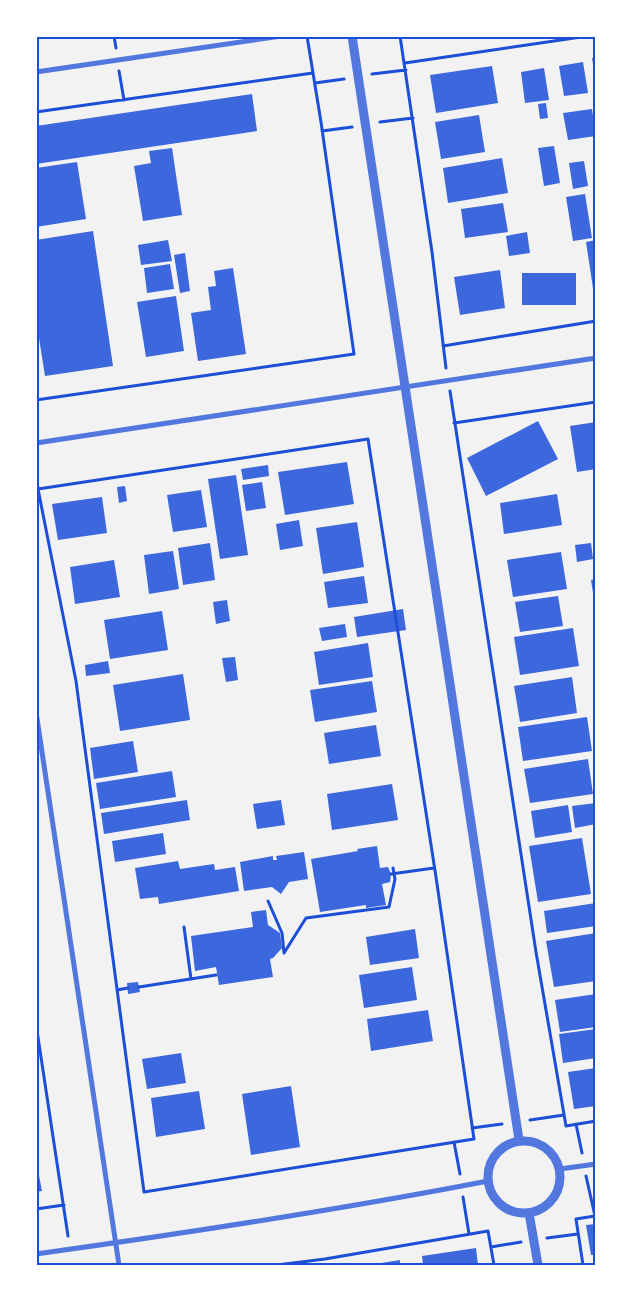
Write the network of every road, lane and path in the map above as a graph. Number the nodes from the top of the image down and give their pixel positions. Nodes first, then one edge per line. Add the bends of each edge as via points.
1 (281, 36) edge
2 (307, 36) edge
3 (352, 36) edge
4 (400, 36) edge
5 (588, 36) edge
6 (405, 63) junction
7 (36, 72) edge
8 (313, 73) junction
9 (36, 112) edge
10 (596, 321) edge
11 (596, 358) edge
12 (405, 387) junction
13 (36, 400) edge
14 (596, 402) edge
15 (36, 443) edge
16 (36, 472) edge
17 (37, 489) edge
18 (36, 712) edge
19 (393, 868) dead end
20 (434, 868) junction
21 (393, 874) junction
22 (268, 901) dead end
23 (184, 927) dead end
24 (216, 975) dead end
25 (191, 979) junction
26 (139, 987) dead end
27 (128, 988) dead end
28 (117, 990) junction
29 (36, 1024) edge
30 (596, 1121) edge
31 (519, 1140) junction
32 (596, 1164) edge
33 (560, 1169) junction
34 (488, 1181) junction
35 (36, 1209) edge
36 (529, 1213) junction
37 (596, 1216) edge
38 (116, 1243) junction
39 (36, 1254) edge
40 (119, 1265) edge
41 (277, 1265) edge
42 (494, 1265) edge
43 (538, 1265) edge
44 (583, 1265) edge

1 - 7 street
2 - 8 path
3 - 12 street
4 - 6 path
5 - 6 path
6 - 10 path via 443,346
8 - 9 path
8 - 13 path via 354,354
11 - 12 street
12 - 15 street
12 - 31 street
14 - 30 path via 454,423 566,1126
16 - 17 path
17 - 20 path via 368,439
17 - 28 path via 76,681
18 - 38 street
19 - 21 path
20 - 21 path
20 - 28 path via 474,1139 144,1192
21 - 22 path via 395,879 389,908 306,918 284,953 282,933
23 - 25 path
24 - 25 path
25 - 26 path
27 - 28 path
29 - 35 path via 64,1205
31 - 33 street via 536,1142 550,1150
31 - 34 street via 495,1154 489,1167
32 - 33 street
33 - 36 street via 559,1189 554,1198 548,1205
34 - 36 street via 498,1202 518,1213
34 - 38 street
36 - 43 street
37 - 44 path via 576,1219
38 - 39 street
38 - 40 street
41 - 42 path via 488,1231

